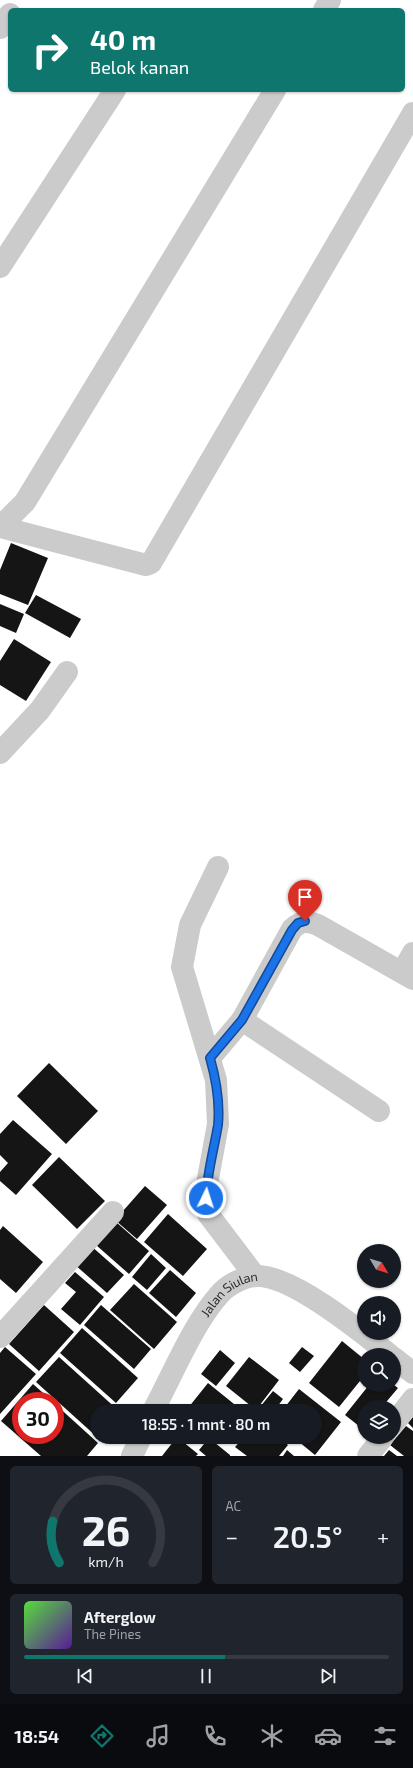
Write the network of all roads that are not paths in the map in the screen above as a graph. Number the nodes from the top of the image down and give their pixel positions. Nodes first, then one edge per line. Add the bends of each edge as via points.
1 (8, 17) edge
2 (0, 28) edge
3 (114, 92) edge
4 (275, 92) edge
5 (413, 113) edge
6 (0, 268) edge
7 (0, 527) edge
8 (67, 672) dead end
9 (0, 753) edge
10 (218, 866) dead end
11 (413, 953) edge
12 (408, 975) edge
13 (242, 1020) junction
14 (210, 1058) junction
15 (379, 1111) dead end
16 (113, 1212) dead end
17 (255, 1276) junction
18 (0, 1337) edge
19 (381, 1348) edge
20 (401, 1364) edge
21 (413, 1373) edge
22 (413, 1399) edge
23 (157, 1404) edge
24 (401, 1414) edge
25 (138, 1444) edge
26 (377, 1444) edge
27 (132, 1456) edge
28 (368, 1456) edge

1 - 2 street
3 - 6 street
4 - 7 street via 25,502
5 - 7 street via 151,563 146,565
8 - 9 street via 40,710
10 - 14 street via 190,925 182,967
11 - 12 street
12 - 13 street via 318,924 305,921 298,923 292,930
13 - 14 street
13 - 15 street
14 - 17 street via 216,1080 218,1124 207,1184 208,1214
16 - 18 street
17 - 19 street, Jalan Siulan via 278,1280 324,1305
17 - 23 street, Jalan Siulan via 228,1287 219,1295 199,1324
20 - 21 street
22 - 24 street
25 - 27 street
26 - 28 street

